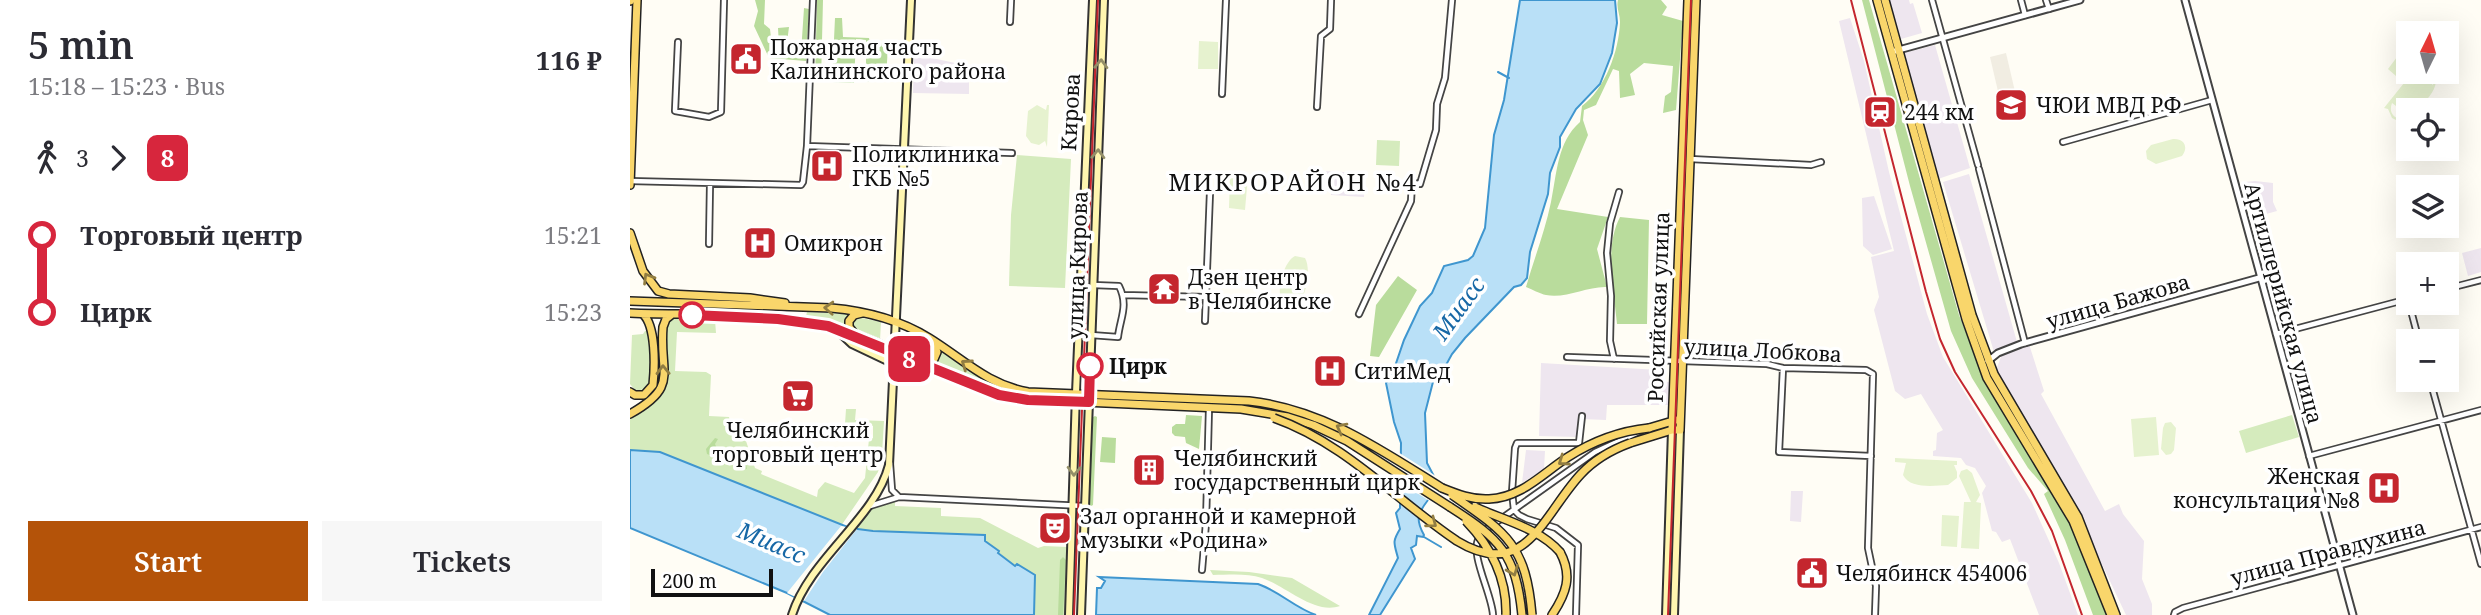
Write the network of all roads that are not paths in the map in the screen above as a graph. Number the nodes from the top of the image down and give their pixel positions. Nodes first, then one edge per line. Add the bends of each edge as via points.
1 (637, 0) edge
2 (724, 0) edge
3 (813, 0) edge
4 (911, 0) edge
5 (1011, 0) edge
6 (1093, 0) edge
7 (1104, 0) edge
8 (1226, 0) edge
9 (1331, 0) edge
10 (1452, 0) edge
11 (1688, 0) edge
12 (1696, 0) edge
13 (1877, 0) edge
14 (1885, 0) edge
15 (1932, 0) edge
16 (2021, 0) edge
17 (2046, 0) edge
18 (2080, 0) edge
19 (2185, 0) edge
20 (2049, 9) junction
21 (2025, 15) junction
22 (1010, 22) dead end
23 (1944, 38) junction
24 (678, 42) dead end
25 (1896, 51) junction
26 (1222, 94) dead end
27 (2212, 100) junction
28 (1317, 107) dead end
29 (2063, 142) dead end
30 (807, 146) junction
31 (904, 150) junction
32 (1012, 153) dead end
33 (1685, 159) junction
34 (1821, 162) dead end
35 (630, 183) edge
36 (710, 184) junction
37 (1210, 192) dead end
38 (1619, 192) dead end
39 (630, 233) edge
40 (709, 244) dead end
41 (2259, 278) junction
42 (2481, 280) edge
43 (1093, 285) junction
44 (2459, 286) edge
45 (1123, 295) junction
46 (1206, 297) junction
47 (630, 301) edge
48 (2396, 304) edge
49 (807, 307) junction
50 (630, 313) edge
51 (643, 313) junction
52 (866, 313) junction
53 (672, 314) junction
54 (1359, 314) dead end
55 (1205, 321) dead end
56 (896, 322) junction
57 (835, 328) junction
58 (1091, 335) junction
59 (2275, 335) junction
60 (858, 337) junction
61 (930, 338) junction
62 (2025, 343) junction
63 (895, 352) junction
64 (1567, 357) dead end
65 (1614, 359) junction
66 (1988, 361) junction
67 (916, 362) junction
68 (1678, 362) junction
69 (894, 363) junction
70 (1783, 368) junction
71 (630, 392) edge
72 (2433, 392) edge
73 (1076, 393) junction
74 (1089, 398) junction
75 (1076, 402) junction
76 (1209, 408) junction
77 (2481, 410) edge
78 (630, 414) edge
79 (1275, 416) junction
80 (1582, 416) dead end
81 (1676, 420) junction
82 (2440, 421) junction
83 (1649, 428) junction
84 (1676, 430) junction
85 (1871, 456) junction
86 (2309, 456) junction
87 (890, 460) junction
88 (1442, 488) junction
89 (899, 497) junction
90 (1459, 500) junction
91 (1073, 506) junction
92 (1084, 506) junction
93 (866, 507) junction
94 (1450, 507) junction
95 (1514, 510) junction
96 (1673, 525) junction
97 (2481, 527) edge
98 (2471, 529) junction
99 (2339, 564) junction
100 (2481, 564) edge
101 (1202, 570) dead end
102 (792, 615) edge
103 (1069, 615) edge
104 (1081, 615) edge
105 (1493, 615) edge
106 (1506, 615) edge
107 (1522, 615) edge
108 (1532, 615) edge
109 (1552, 615) edge
110 (1576, 615) edge
111 (1666, 615) edge
112 (1674, 615) edge
113 (1875, 615) edge
114 (2110, 615) edge
115 (2116, 615) edge
116 (2174, 615) edge
117 (2353, 615) edge

1 - 35 main road
2 - 24 street via 721,112 709,117 675,111
3 - 30 street
4 - 31 main road
5 - 22 street
6 - 73 main road, Кирова
43 -> 7 main road, улица Кирова
8 - 26 street
9 - 28 street via 1330,29 1321,36
10 - 54 street via 1436,130 1420,184 1412,183 1411,201
11 - 33 main road, Российская улица
12 - 33 main road, Российская улица
13 - 25 main road
14 - 25 main road
15 - 23 street
16 - 21 street
17 - 20 street
18 - 20 street
19 - 27 street, Артиллерийская улица
20 - 21 street
21 - 23 street
23 - 25 street
23 - 62 street
25 - 66 main road
25 - 114 main road via 1966,319 1982,364 2073,521
27 - 29 street
27 - 41 street, Артиллерийская улица
30 - 31 street
30 - 36 street via 803,182 798,186
31 - 32 street
31 - 56 main road
33 - 34 street
33 - 68 main road, Российская улица
35 - 36 street
36 - 40 street
37 - 46 street
38 - 65 street via 1608,253
49 -> 39 main road via 658,291 643,271
41 - 59 street, Артиллерийская улица
41 - 62 street, улица Бажова
42 - 44 street
43 - 45 street via 1119,286
43 - 58 main road, улица Кирова
45 - 46 street
45 - 58 street via 1118,337
46 - 55 street
47 - 49 main road
48 - 59 street
52 -> 49 main road
50 - 51 main road
51 - 53 main road
51 - 71 main road via 652,333 653,384 644,395
52 - 56 main road
52 - 60 main road via 849,321
53 - 57 main road via 778,319
78 -> 53 main road via 655,398 662,387 663,327
56 - 61 main road
56 - 63 main road
57 - 60 main road
57 - 69 main road via 852,344
58 - 74 main road, улица Кирова
59 - 86 street, Артиллерийская улица
60 - 63 main road
61 - 67 main road via 937,349 934,359
73 -> 61 main road via 1028,392 999,384
62 - 66 street, улица Бажова
63 - 67 main road
63 - 69 main road
64 - 65 street, улица Лобкова
65 - 68 street, улица Лобкова
66 - 115 main road via 2078,517
67 - 75 main road via 999,395
68 - 70 street, улица Лобкова
68 - 81 main road, Российская улица
69 - 87 main road
70 - 85 street, улица Лобкова via 1873,373
70 - 85 street via 1779,452
72 - 82 street
73 - 74 main road
73 - 75 main road
74 - 75 main road
74 - 76 main road
88 -> 74 main road via 1343,428 1279,405
74 - 92 main road, улица Кирова
75 -> 91 main road
76 - 79 main road
76 - 101 street
77 - 82 street
79 -> 84 main road, bridge via 1332,447 1460,543 1493,553 1529,541 1581,473 1608,452
79 - 94 main road via 1339,437
80 - 95 street via 1581,440 1576,443 1517,443
81 - 83 main road
81 - 84 main road, Российская улица
82 - 86 street
82 - 98 street
83 -> 88 main road, bridge via 1592,444 1508,496 1479,499
83 - 95 street, bridge via 1602,447
84 - 96 main road, Российская улица
85 - 113 street via 1868,548 1876,586
86 - 99 street, Артиллерийская улица
87 - 89 street via 892,489
87 - 93 main road via 883,482
88 - 90 main road, bridge
89 - 91 street
89 - 93 street
90 - 108 main road, bridge via 1516,548 1528,580
90 - 109 main road, bridge via 1537,534 1560,552 1568,580
91 - 92 street
91 - 103 main road
92 - 104 main road, улица Кирова
93 - 102 main road via 811,576
94 - 106 main road, bridge via 1475,531 1495,562 1505,592
94 -> 107 main road, bridge via 1500,546 1516,576
95 - 105 street via 1488,527 1476,542
95 - 110 street via 1556,528 1578,545
96 - 111 main road, Российская улица
96 - 112 main road, Российская улица
97 - 98 street, улица Правдухина
98 - 99 street, улица Правдухина
98 - 100 street
99 - 116 street, улица Правдухина via 2183,608
99 - 117 street, Артиллерийская улица

